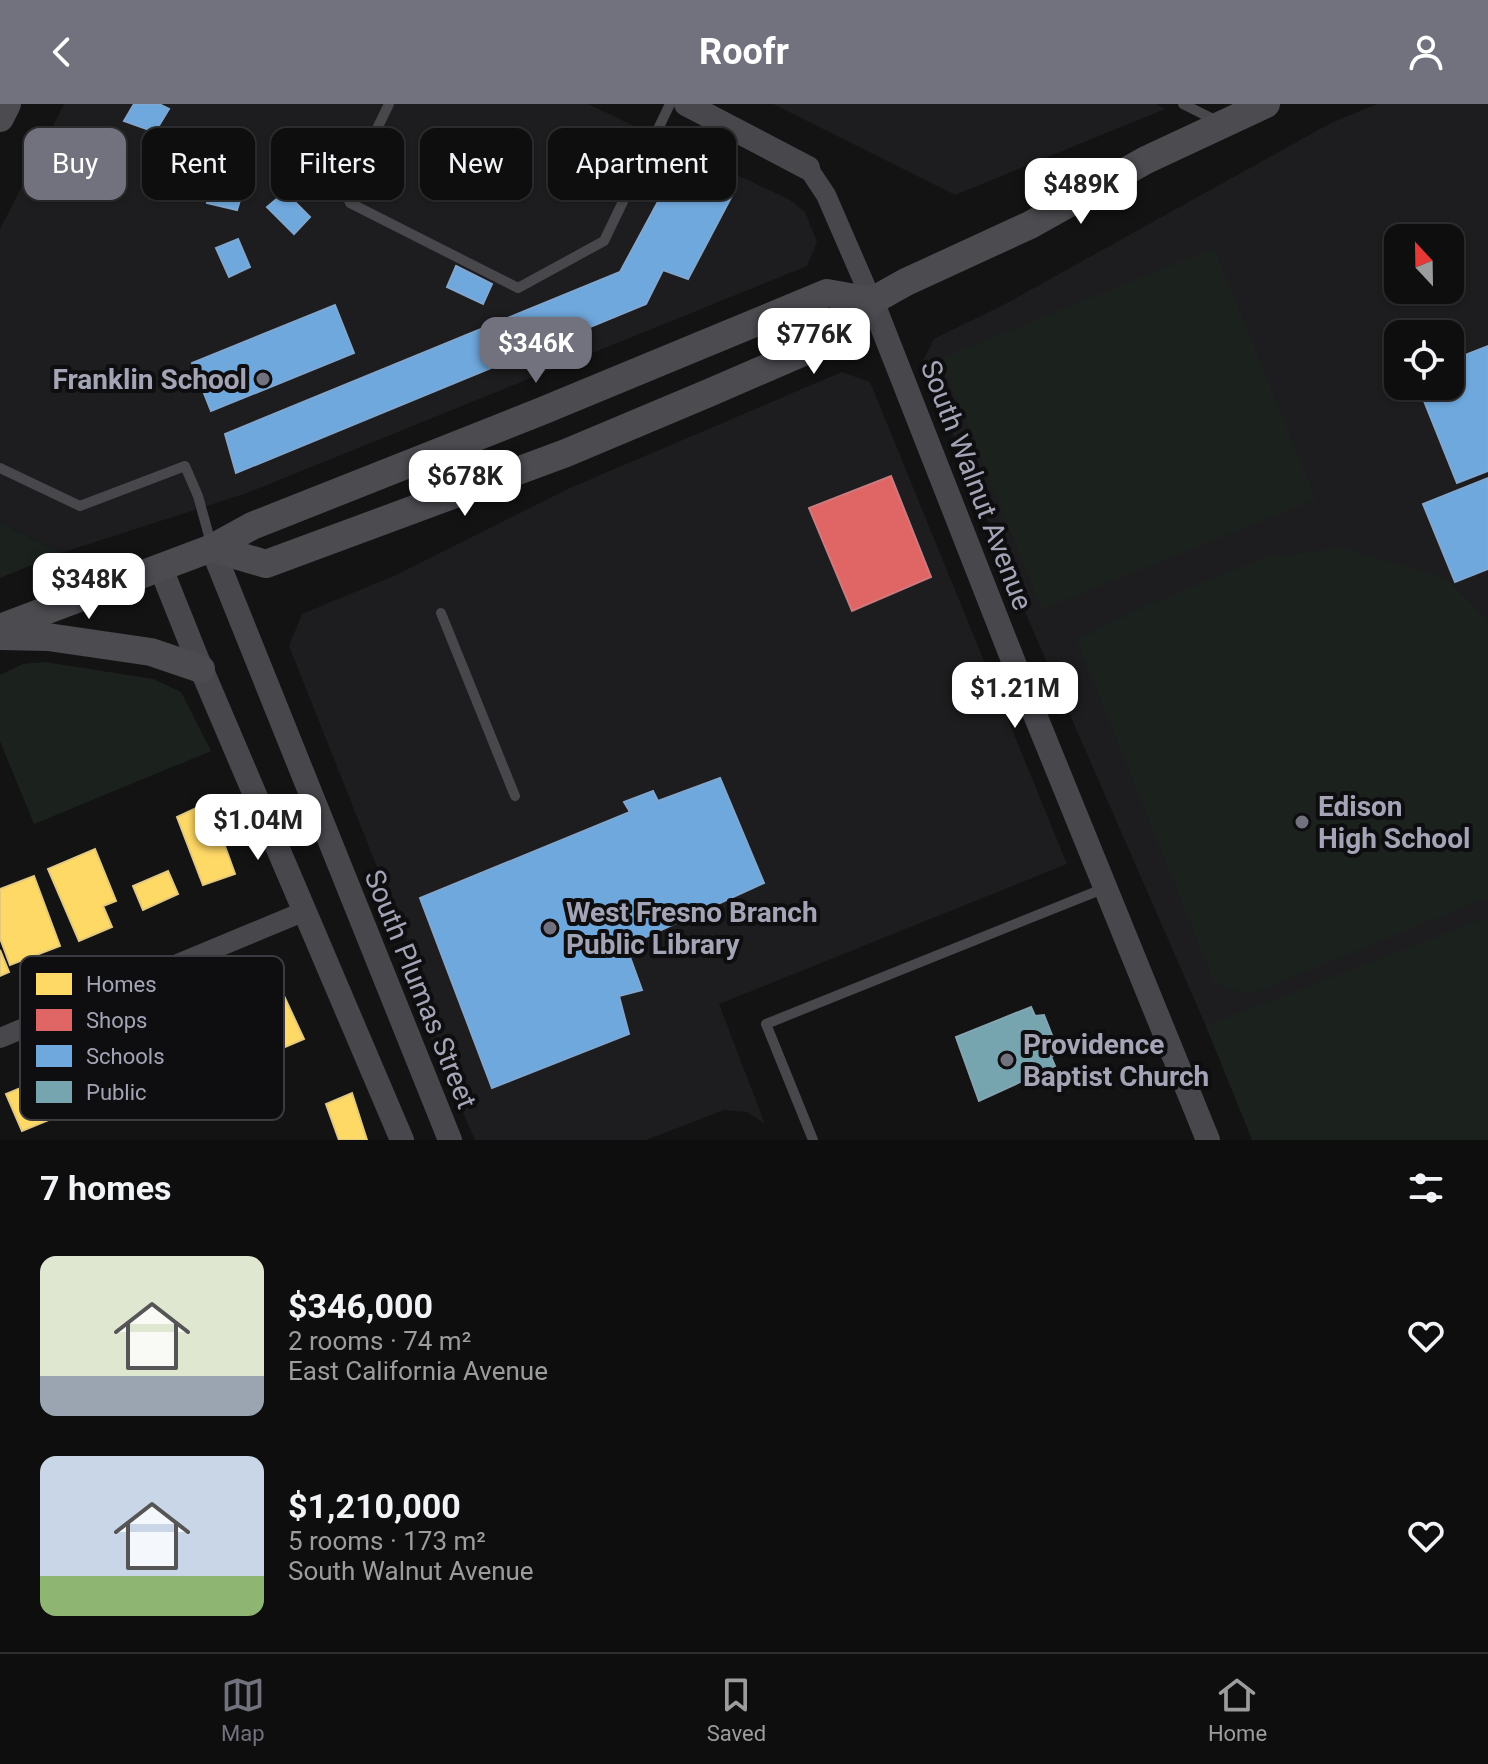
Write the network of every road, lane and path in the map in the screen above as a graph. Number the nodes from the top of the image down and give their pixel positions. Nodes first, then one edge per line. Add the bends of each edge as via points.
1 (7, 104) edge
2 (389, 104) edge
3 (670, 104) edge
4 (686, 104) edge
5 (1183, 104) edge
6 (1266, 104) edge
7 (0, 118) edge
8 (1223, 123) junction
9 (808, 168) joint
10 (872, 301) junction
11 (0, 468) edge
12 (212, 548) junction
13 (160, 566) junction
14 (441, 613) dead end
15 (0, 628) edge
16 (0, 636) edge
17 (201, 669) junction
18 (515, 796) dead end
19 (1105, 888) junction
20 (305, 911) junction
21 (197, 956) edge
22 (20, 1030) edge
23 (0, 1038) edge
24 (402, 1140) edge
25 (450, 1140) edge
26 (813, 1140) edge
27 (1208, 1140) edge

1 - 7 main road
2 - 3 lane via 346,192 350,203 518,288 604,241
4 - 9 street
5 - 8 lane
6 - 8 main road
8 - 10 main road
9 - 10 street, South Walnut Avenue via 826,195
10 - 12 main road via 827,293 252,526
10 - 12 main road via 843,335 566,453 266,564
10 - 19 street, South Walnut Avenue
11 - 12 lane via 80,506 185,466
12 - 13 main road
12 - 25 street, South Plumas Street
13 - 15 main road
13 - 17 street
14 - 18 lane
16 - 17 main road via 48,637 151,652
17 - 20 street
19 - 26 lane via 766,1024
19 - 27 street, South Walnut Avenue
20 - 21 street
20 - 24 street
22 - 23 street

